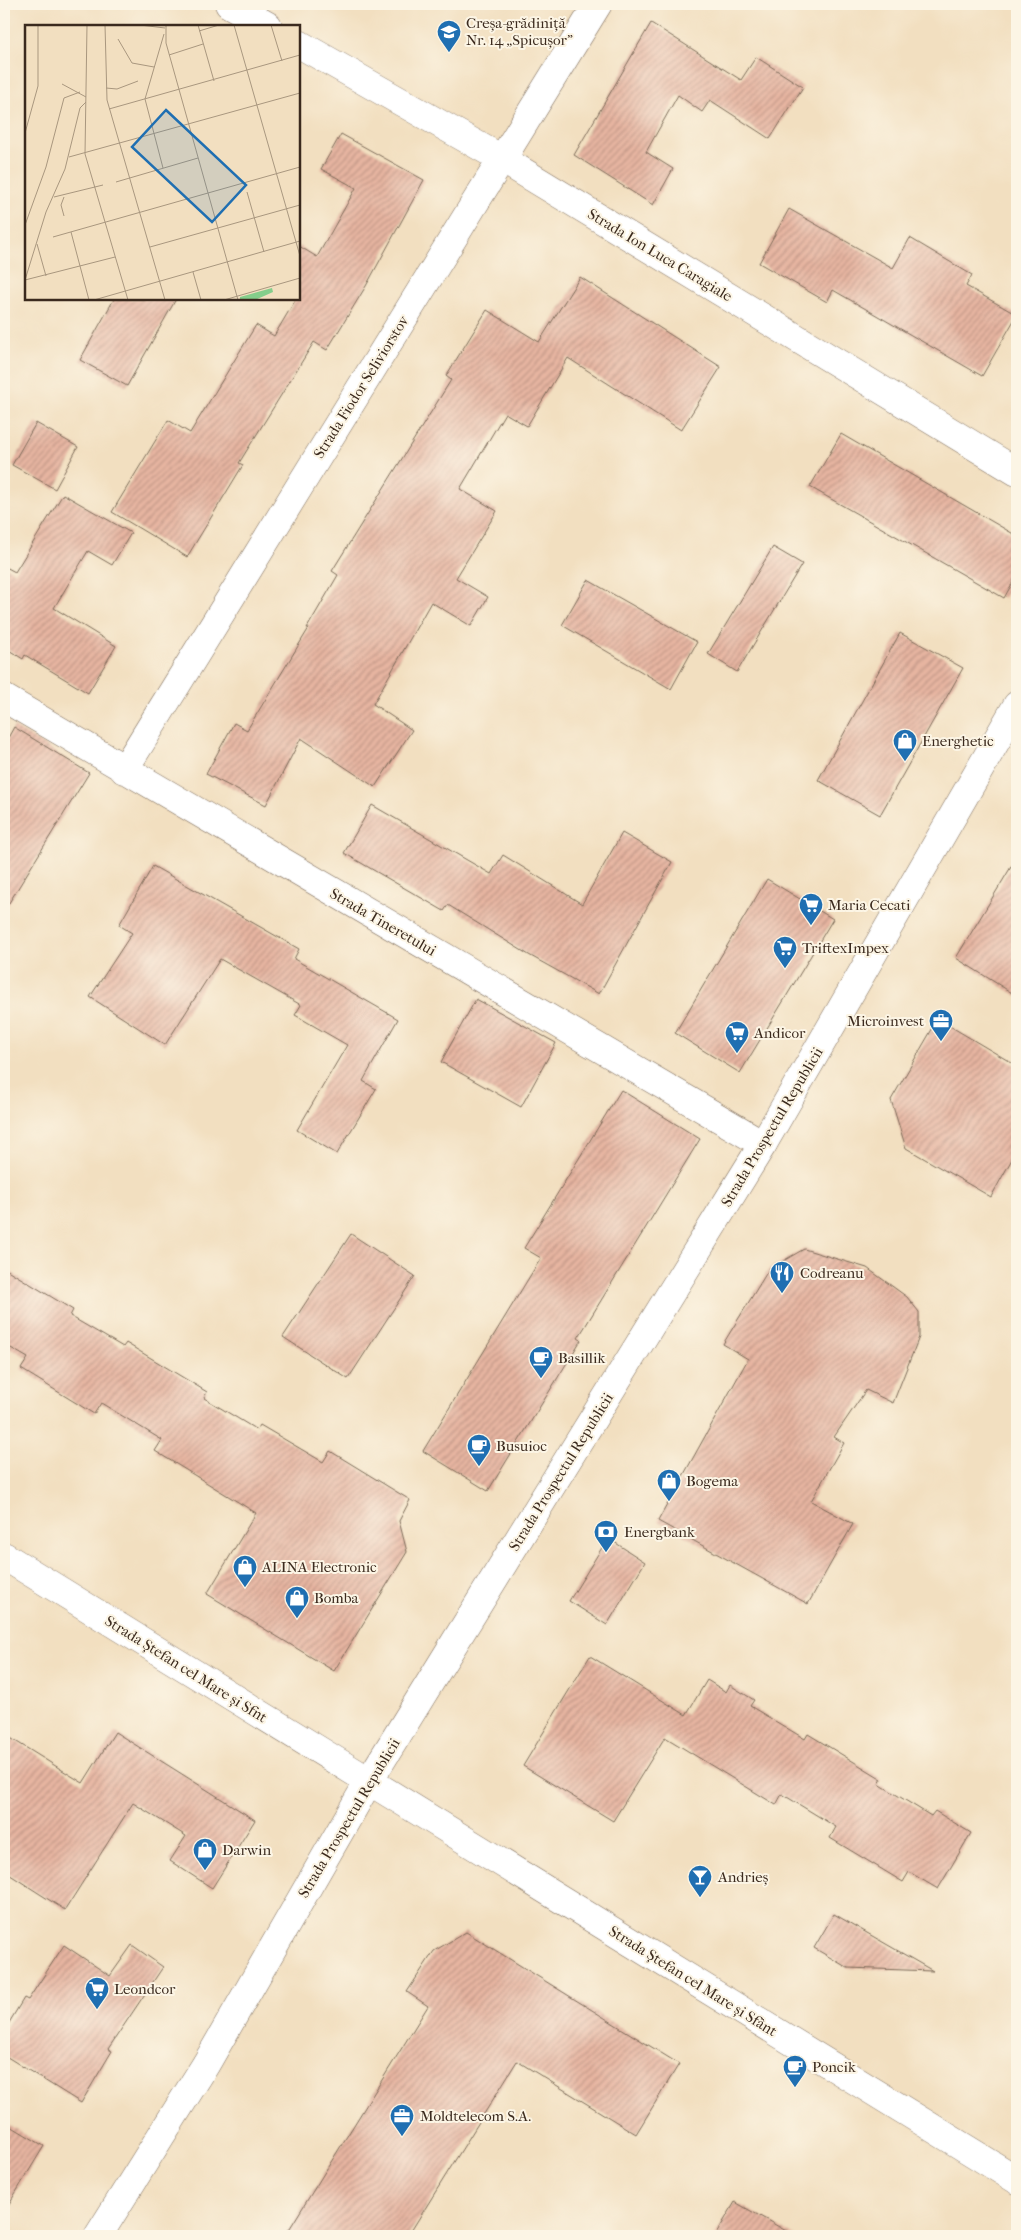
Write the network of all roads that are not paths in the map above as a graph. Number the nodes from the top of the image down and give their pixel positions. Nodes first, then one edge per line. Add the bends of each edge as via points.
1 (229, 4) edge
2 (598, 4) edge
3 (266, 25) edge
4 (300, 45) edge
5 (502, 159) junction
6 (1017, 472) edge
7 (4, 698) edge
8 (1017, 705) edge
9 (124, 770) junction
10 (762, 1144) junction
11 (4, 1556) edge
12 (369, 1781) junction
13 (1017, 2180) edge
14 (98, 2236) edge

1 - 3 street
2 - 5 street, Strada Fiodor Seliviorstov
4 - 5 street, Strada Ion Luca Caragiale
5 - 6 street, Strada Ion Luca Caragiale
5 - 9 street, Strada Fiodor Seliviorstov
7 - 9 street, Strada Tineretului
8 - 10 street, Strada Prospectul Republicii
9 - 10 street, Strada Tineretului
10 - 12 street, Strada Prospectul Republicii
11 - 12 street, Strada Ștefan cel Mare și Sfnt
12 - 13 street, Strada Ștefan cel Mare și Sfânt
12 - 14 street, Strada Prospectul Republicii via 206,2064

